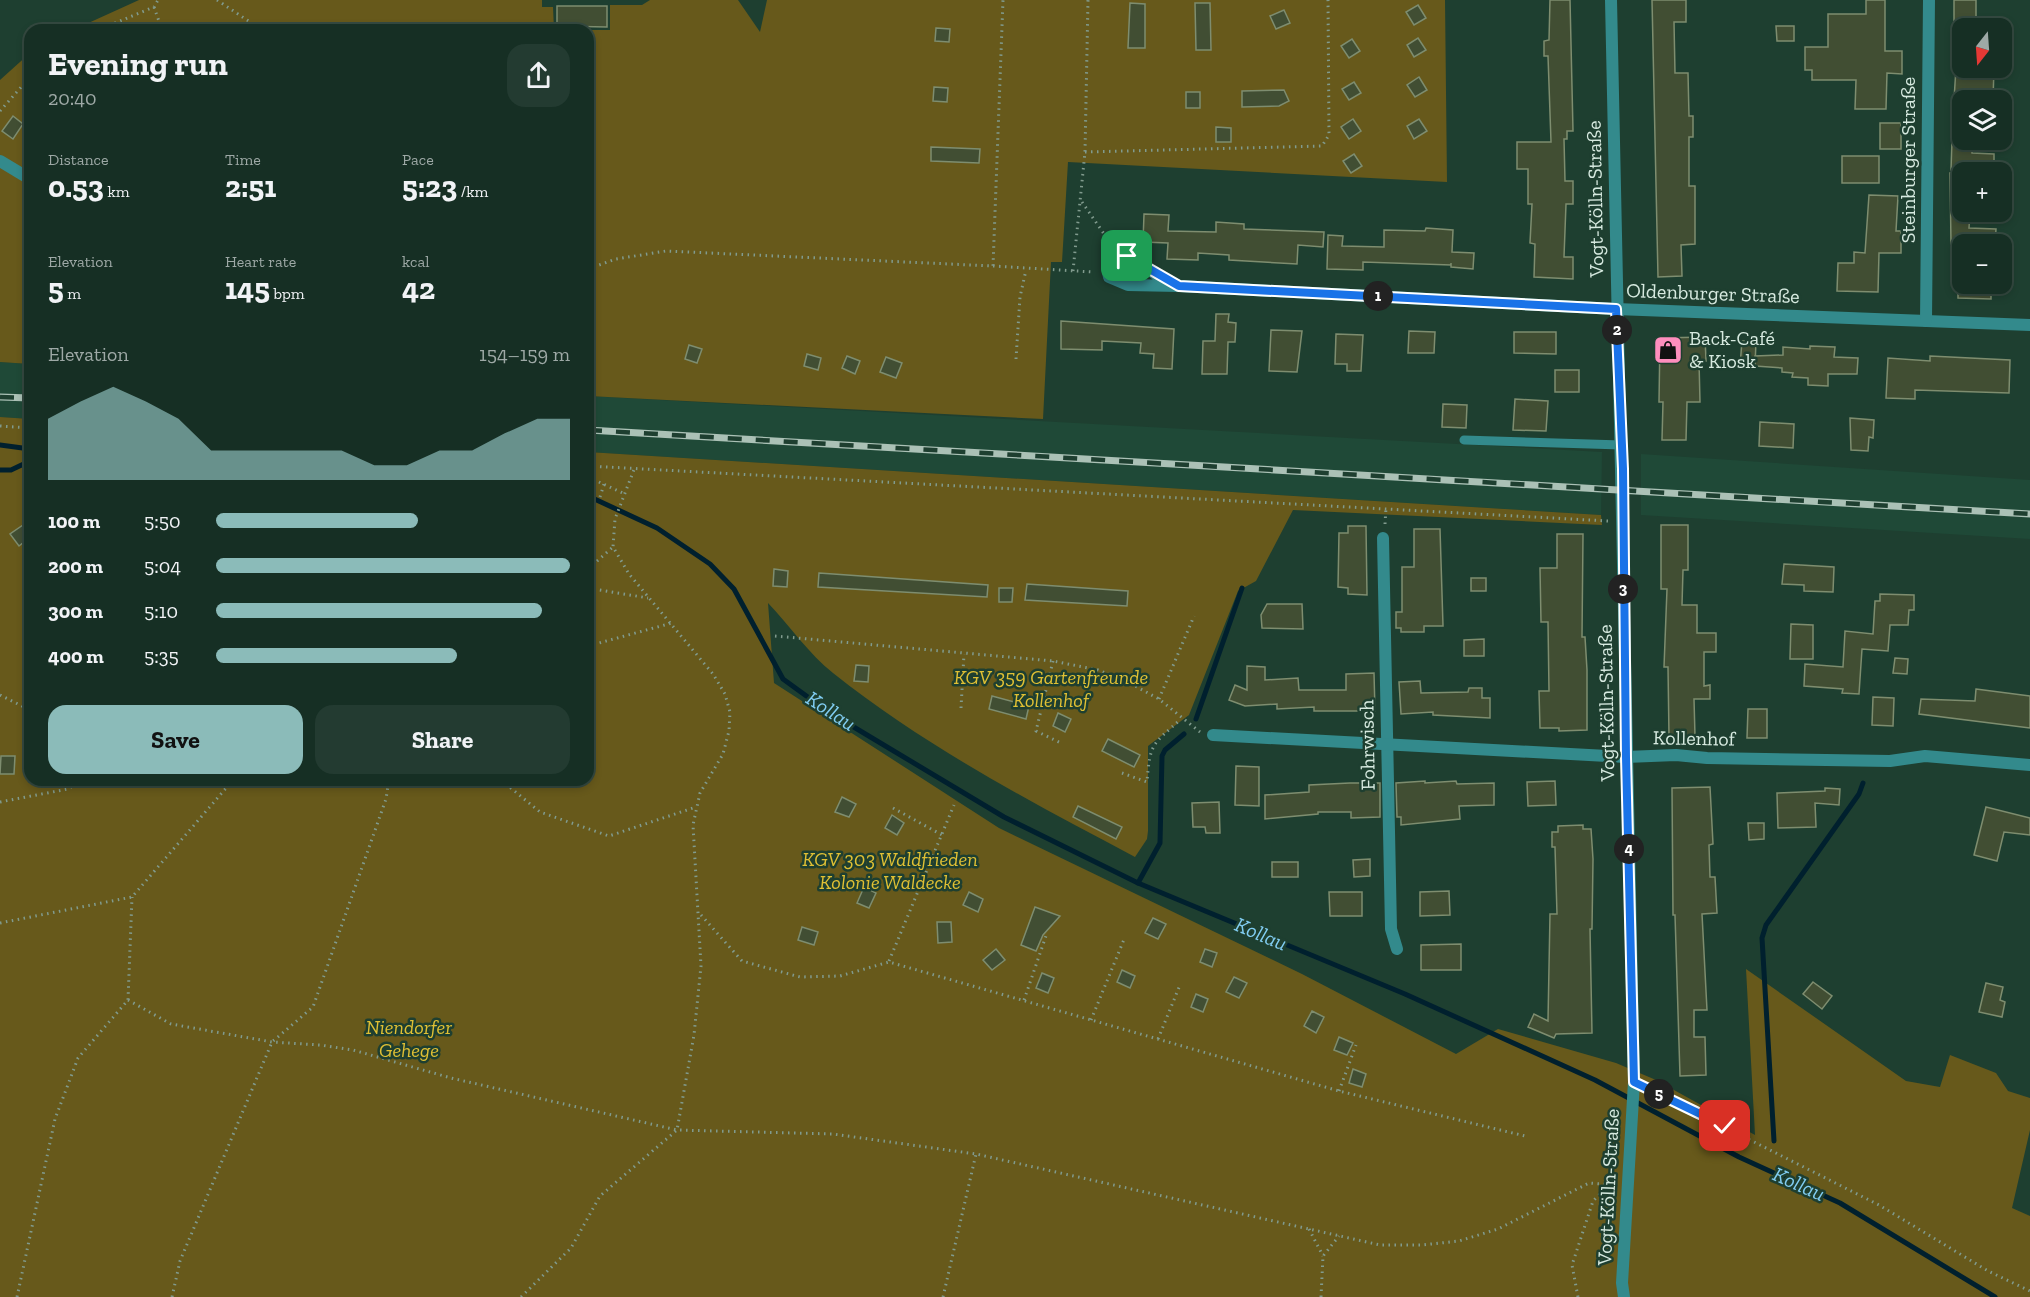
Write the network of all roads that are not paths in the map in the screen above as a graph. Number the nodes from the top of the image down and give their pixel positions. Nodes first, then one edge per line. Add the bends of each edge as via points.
1 (1611, 0) edge
2 (1929, 0) edge
3 (0, 161) edge
4 (24, 175) edge
5 (1179, 286) junction
6 (1616, 309) junction
7 (1926, 321) junction
8 (2030, 325) edge
9 (1464, 440) dead end
10 (1622, 445) junction
11 (1383, 538) dead end
12 (1213, 735) road end
13 (1387, 743) junction
14 (1626, 757) junction
15 (2030, 765) edge
16 (1397, 949) dead end
17 (1624, 1297) edge

1 - 6 street, Vogt-Kölln-Straße
2 - 7 street, Steinburger Straße
3 - 4 street
5 - 5 street, Oldenburger Straße via 1135,259 1119,255 1108,262 1107,273 1113,281
5 - 6 street, Oldenburger Straße
6 - 7 street, Oldenburger Straße
6 - 10 street, Vogt-Kölln-Straße
7 - 8 street, Oldenburger Straße
9 - 10 lane
10 - 14 street, Vogt-Kölln-Straße
11 - 13 street, Fohrwisch
12 - 13 street, Kollenhof
13 - 14 street, Kollenhof
13 - 16 street, Fohrwisch via 1391,929
14 - 15 street, Kollenhof via 1676,754 1890,761 1924,756
14 - 17 street, Vogt-Kölln-Straße via 1634,1086

